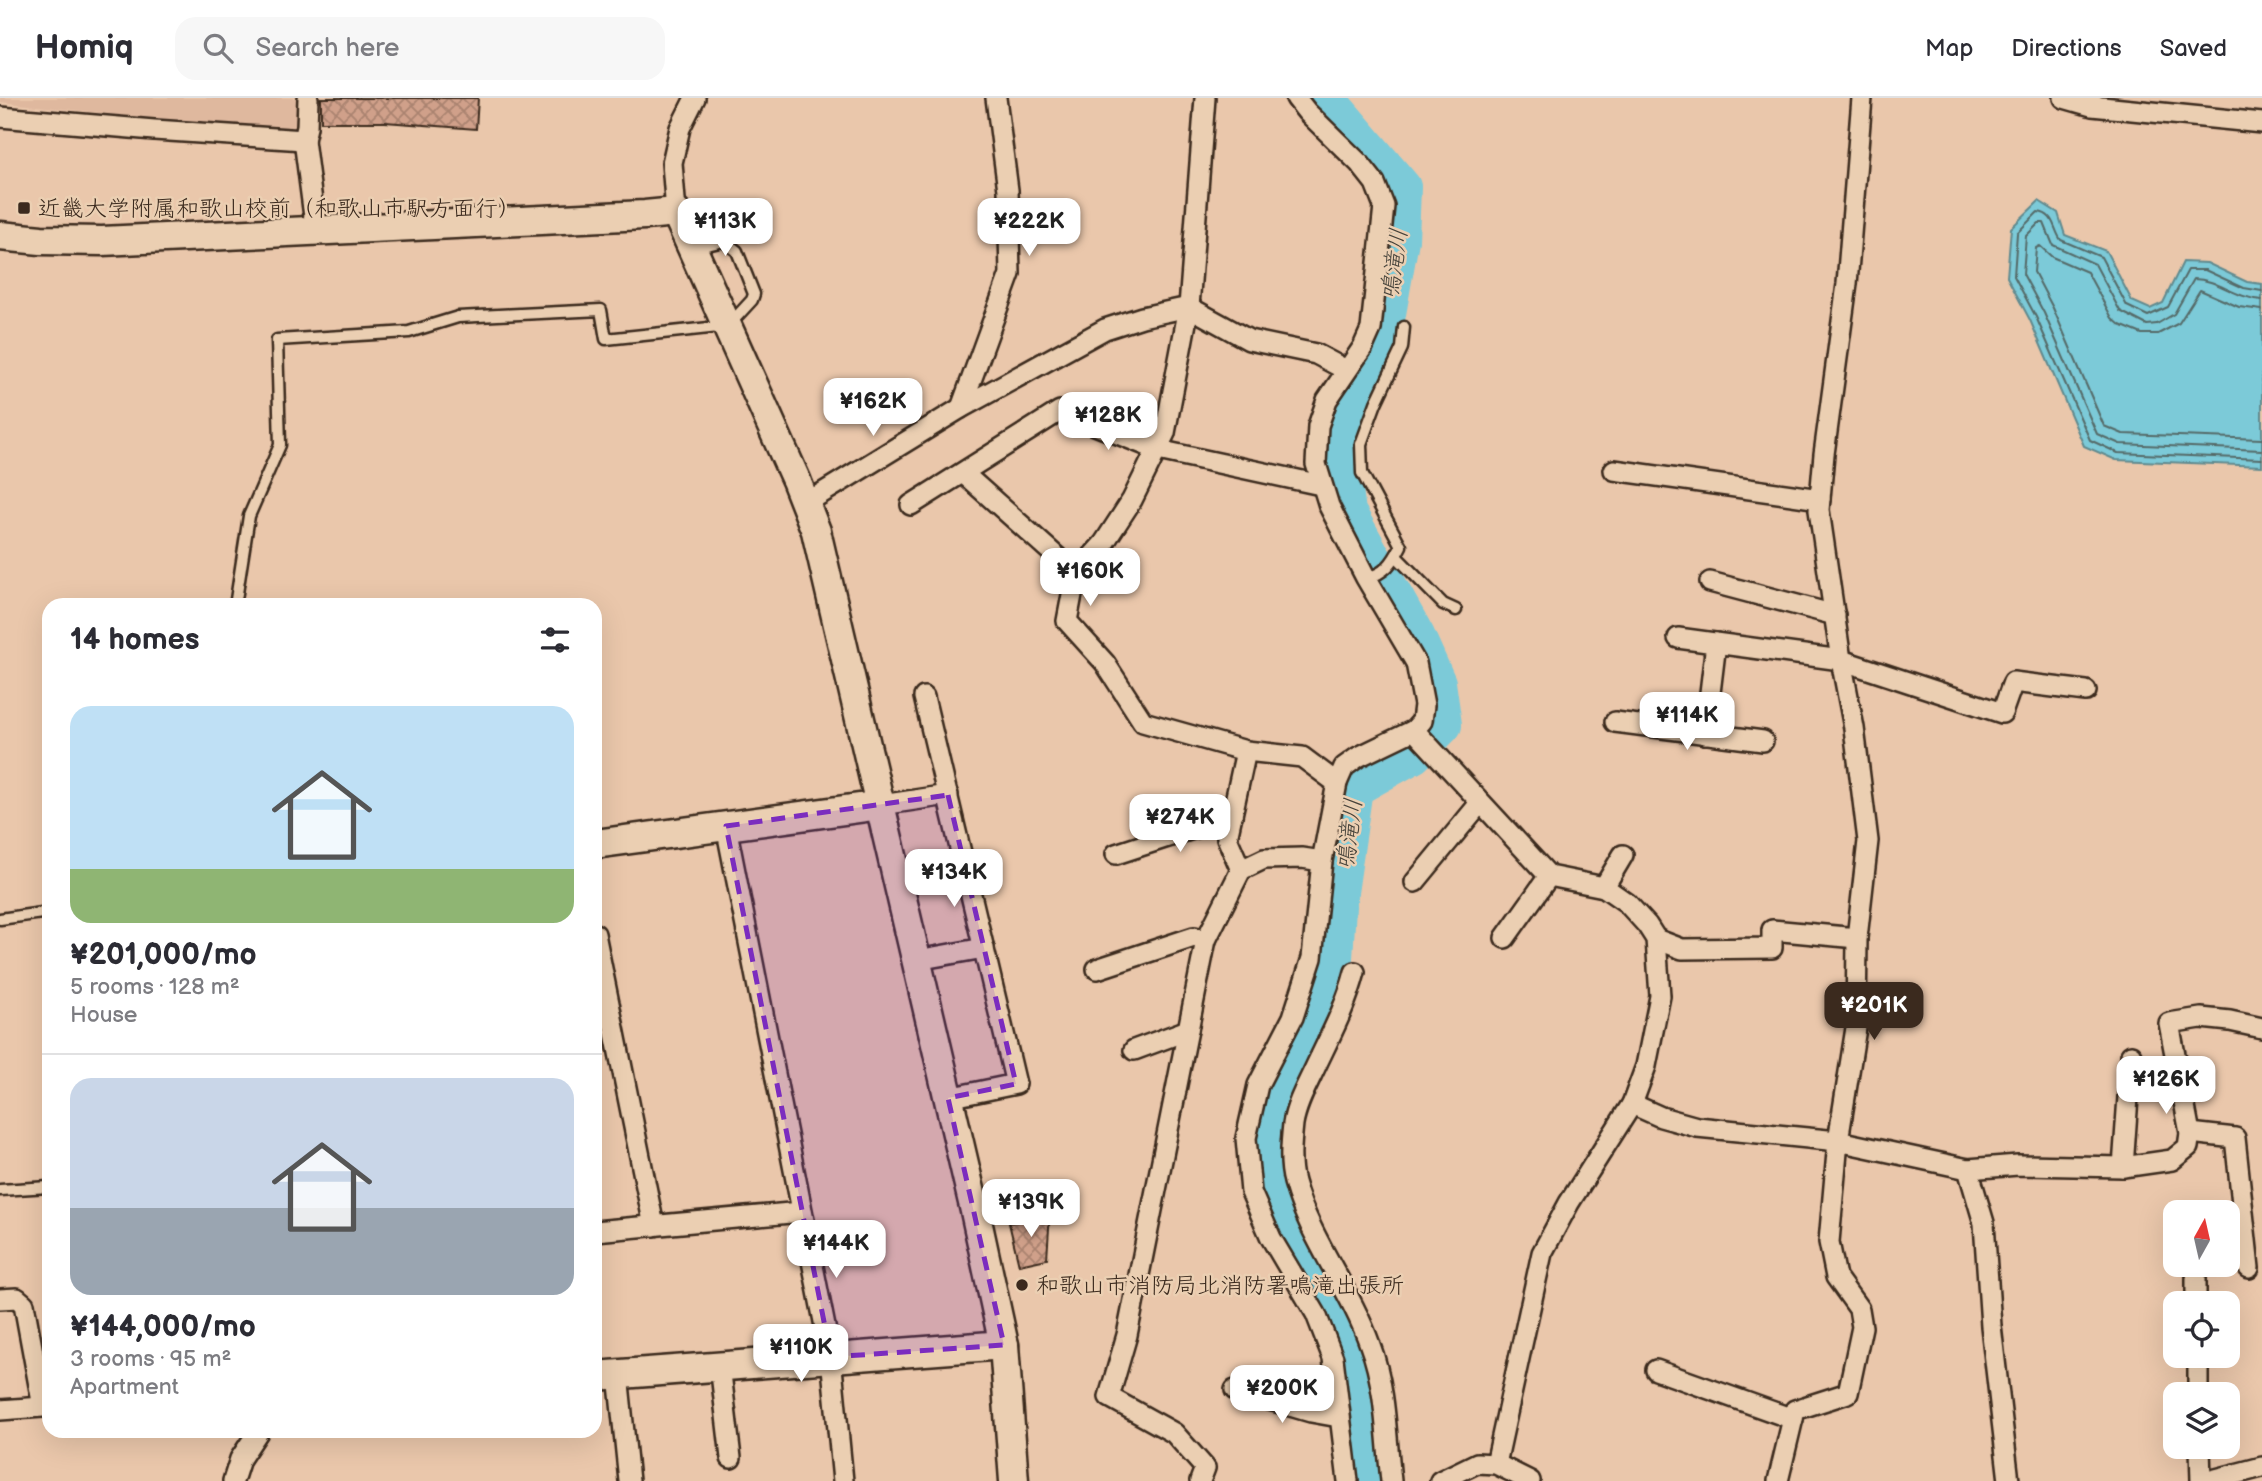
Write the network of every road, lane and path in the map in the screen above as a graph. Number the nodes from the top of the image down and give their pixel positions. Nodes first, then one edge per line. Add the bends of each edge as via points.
1 (308, 98) edge
2 (697, 98) edge
3 (996, 98) edge
4 (1205, 98) edge
5 (1296, 98) edge
6 (1862, 98) edge
7 (2064, 98) edge
8 (0, 117) edge
9 (2262, 123) edge
10 (304, 140) junction
11 (676, 212) junction
12 (316, 232) junction
13 (0, 236) edge
14 (694, 248) junction
15 (1189, 307) junction
16 (728, 326) junction
17 (1404, 327) dead end
18 (1346, 370) junction
19 (961, 408) junction
20 (1158, 450) junction
21 (1614, 470) dead end
22 (963, 473) junction
23 (1321, 485) junction
24 (1820, 499) junction
25 (806, 503) junction
26 (911, 505) dead end
27 (1393, 561) junction
28 (1076, 574) junction
29 (1369, 578) junction
30 (1710, 582) dead end
31 (235, 598) edge
32 (1456, 610) dead end
33 (1835, 615) junction
34 (1678, 638) dead end
35 (1716, 643) junction
36 (1841, 660) junction
37 (2086, 691) dead end
38 (924, 697) dead end
39 (1615, 722) dead end
40 (1417, 734) junction
41 (1705, 734) junction
42 (1763, 741) dead end
43 (1246, 751) junction
44 (1336, 783) junction
45 (948, 795) junction
46 (1480, 803) junction
47 (881, 805) junction
48 (1232, 816) junction
49 (726, 826) junction
50 (602, 843) edge
51 (1115, 854) dead end
52 (1623, 855) dead end
53 (1321, 861) junction
54 (1241, 870) junction
55 (1549, 876) junction
56 (1415, 882) dead end
57 (1604, 887) junction
58 (42, 913) edge
59 (0, 919) edge
60 (1505, 938) dead end
61 (1857, 938) junction
62 (1656, 939) junction
63 (1206, 940) junction
64 (984, 948) junction
65 (917, 960) junction
66 (602, 969) edge
67 (1097, 969) dead end
68 (1354, 972) dead end
69 (2262, 1028) edge
70 (1188, 1030) junction
71 (1134, 1050) dead end
72 (2131, 1055) dead end
73 (948, 1098) junction
74 (1632, 1104) junction
75 (2190, 1132) junction
76 (1839, 1141) junction
77 (2123, 1167) junction
78 (1968, 1169) junction
79 (42, 1187) edge
80 (0, 1190) edge
81 (801, 1212) junction
82 (654, 1226) junction
83 (602, 1230) edge
84 (2249, 1268) dead end
85 (2196, 1278) dead end
86 (2196, 1291) edge
87 (0, 1299) edge
88 (1004, 1345) junction
89 (831, 1357) junction
90 (720, 1365) junction
91 (1656, 1370) dead end
92 (606, 1375) edge
93 (1235, 1390) dead end
94 (42, 1402) edge
95 (42, 1407) edge
96 (0, 1410) edge
97 (1339, 1417) junction
98 (1793, 1419) junction
99 (254, 1438) edge
100 (731, 1458) dead end
101 (2200, 1459) edge
102 (1496, 1464) junction
103 (2262, 1466) edge
104 (2235, 1477) edge
105 (233, 1481) edge
106 (629, 1481) edge
107 (843, 1481) edge
108 (1014, 1481) edge
109 (1200, 1481) edge
110 (1348, 1481) edge
111 (1391, 1481) edge
112 (1440, 1481) edge
113 (1530, 1481) edge
114 (1778, 1481) edge
115 (2009, 1481) edge
116 (2201, 1481) edge
117 (2208, 1481) edge

1 - 10 street
2 - 11 street via 680,128 672,163
3 - 19 street via 1008,190 1010,274
4 - 15 street
5 - 18 street via 1360,164 1375,183 1384,206 1371,329
6 - 24 street via 1847,284
7 - 9 street via 2092,106
8 - 10 street
10 - 12 street
11 - 12 street
11 - 14 street
12 - 13 street via 102,241
14 - 16 street
14 - 16 lane via 724,241 737,251 754,294
15 - 18 street via 1249,340 1315,354
15 - 19 street via 1105,329
15 - 20 street
16 - 25 street
16 - 31 lane via 606,339 601,310 458,317 409,332 277,340 280,445 249,516
17 - 27 lane via 1402,348 1361,444 1362,473 1401,546
18 - 23 street via 1327,400 1318,426 1316,464
19 - 25 street
20 - 22 street via 1060,411
20 - 23 street
20 - 28 street via 1104,543
21 - 24 street
22 - 26 street
22 - 28 street
23 - 29 street
24 - 33 street
25 - 47 street
27 - 29 lane
27 - 32 lane
28 - 43 street via 1067,621 1105,663 1143,722
29 - 40 street via 1416,663 1424,705
30 - 33 street
33 - 36 street
34 - 35 street
35 - 36 street
35 - 41 street
36 - 37 street via 2002,713 2012,682
36 - 61 street via 1868,841
38 - 45 street
39 - 41 street
40 - 44 street via 1358,757 1344,767
40 - 46 street
41 - 42 street
43 - 44 street via 1302,757
43 - 48 street
44 - 53 street
45 - 47 street
45 - 64 street
46 - 55 street
46 - 56 street
47 - 49 street
47 - 65 street
48 - 51 street
48 - 54 street via 1227,838
49 - 50 street
49 - 81 street
52 - 57 street
53 - 54 street via 1265,859
53 - 97 street via 1312,958 1293,1017 1258,1086 1246,1138 1251,1192 1271,1238 1316,1314 1333,1359
54 - 63 street
55 - 57 street
55 - 60 street
57 - 62 street via 1627,903
58 - 59 lane
61 - 62 street via 1772,930 1773,948 1682,949
61 - 76 street via 1856,1028
62 - 74 street via 1660,996 1647,1066
63 - 67 street via 1194,937
63 - 70 street
64 - 65 street
64 - 73 street via 1016,1084
65 - 73 street
66 - 82 street
68 - 111 street via 1342,1011 1301,1097 1293,1121 1291,1153 1293,1180 1306,1217 1349,1294 1379,1373
69 - 75 street via 2201,1018 2169,1023
70 - 71 street
70 - 109 street via 1127,1335 1109,1397 1174,1433 1205,1468
72 - 77 street
73 - 88 street
74 - 76 street via 1697,1127
74 - 102 street via 1542,1253
75 - 77 street via 2188,1147 2172,1160
75 - 84 street via 2235,1138
76 - 78 street
76 - 98 street via 1829,1242 1836,1277 1858,1309 1862,1327 1848,1394 1795,1410
77 - 78 street
78 - 115 street via 1984,1223
79 - 80 lane
81 - 82 street
81 - 89 street
82 - 83 street
85 - 86 street
87 - 94 street via 17,1298 24,1304
88 - 89 street
88 - 108 street
89 - 90 street
89 - 107 street
90 - 92 street
90 - 100 street
91 - 98 street
92 - 106 street
93 - 97 street
95 - 96 street
97 - 110 street
98 - 114 street
99 - 105 street
101 - 116 street
102 - 112 street via 1476,1462
102 - 113 street
103 - 104 street
104 - 117 street

